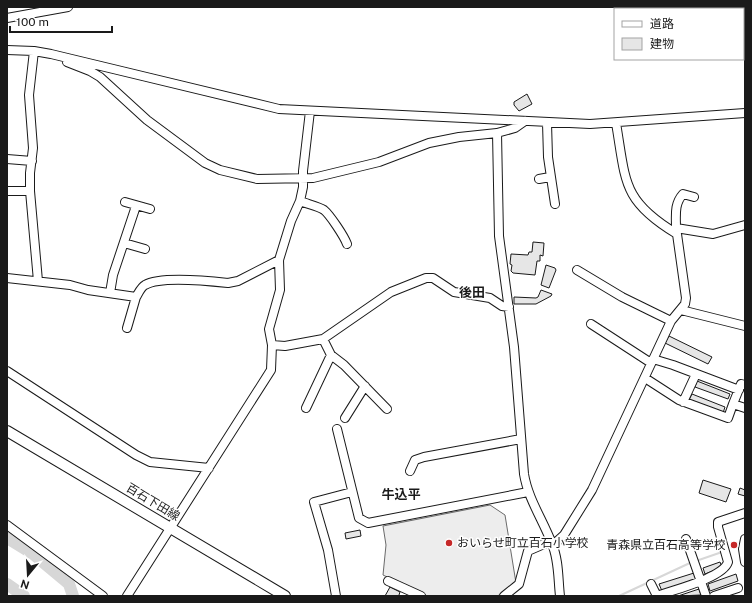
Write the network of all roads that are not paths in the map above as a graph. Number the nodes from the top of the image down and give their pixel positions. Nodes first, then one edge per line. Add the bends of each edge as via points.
1 (68, 7) edge
2 (7, 18) edge
3 (7, 50) edge
4 (34, 51) junction
5 (51, 54) junction
6 (310, 111) junction
7 (745, 113) edge
8 (525, 122) junction
9 (547, 123) junction
10 (616, 123) junction
11 (497, 133) junction
12 (7, 159) edge
13 (32, 160) junction
14 (550, 177) junction
15 (304, 179) junction
16 (538, 179) dead end
17 (30, 190) junction
18 (7, 191) edge
19 (694, 197) dead end
20 (300, 201) junction
21 (125, 202) dead end
22 (555, 204) dead end
23 (136, 206) junction
24 (150, 209) dead end
25 (745, 225) edge
26 (675, 230) junction
27 (124, 243) junction
28 (346, 244) dead end
29 (145, 250) dead end
30 (279, 260) junction
31 (577, 270) dead end
32 (7, 278) edge
33 (38, 281) junction
34 (110, 293) junction
35 (136, 297) junction
36 (509, 307) junction
37 (681, 310) junction
38 (671, 322) junction
39 (591, 324) dead end
40 (745, 326) edge
41 (127, 328) dead end
42 (323, 339) junction
43 (272, 345) junction
44 (331, 355) junction
45 (652, 361) junction
46 (7, 371) edge
47 (696, 374) junction
48 (645, 378) junction
49 (365, 386) junction
50 (742, 387) edge
51 (683, 402) junction
52 (733, 404) junction
53 (306, 408) dead end
54 (745, 408) edge
55 (388, 409) dead end
56 (345, 418) dead end
57 (337, 429) dead end
58 (7, 431) edge
59 (521, 439) junction
60 (209, 468) junction
61 (410, 471) dead end
62 (352, 492) junction
63 (528, 492) junction
64 (745, 513) edge
65 (7, 525) edge
66 (171, 528) junction
67 (686, 539) dead end
68 (745, 539) edge
69 (552, 543) junction
70 (745, 562) edge
71 (388, 581) dead end
72 (701, 581) junction
73 (651, 584) dead end
74 (738, 588) dead end
75 (103, 596) edge
76 (127, 596) edge
77 (285, 596) edge
78 (336, 596) edge
79 (421, 596) edge
80 (504, 596) edge
81 (560, 596) edge
82 (657, 596) edge
83 (706, 596) edge
84 (714, 596) edge

1 - 2 street
3 - 4 street
4 - 5 street
4 - 13 street via 29,95
5 - 6 street via 262,106
5 - 15 street via 100,77 147,120 205,163 220,170 257,178
6 - 8 street
6 - 15 street
7 - 10 street
8 - 9 street
8 - 11 street
9 - 10 street
9 - 14 street
10 - 26 street via 628,187 634,198 649,215
11 - 15 street via 430,143 379,162
11 - 36 street via 499,236
12 - 13 street
13 - 17 street
14 - 16 street
14 - 22 street
15 - 20 street
17 - 18 street
17 - 33 street
19 - 26 street via 683,194 679,199 676,205
20 - 28 street via 322,209 328,214 343,235
20 - 30 street
21 - 23 street
23 - 24 street
23 - 27 street
25 - 26 street via 713,234
26 - 37 street via 686,298
27 - 29 street
27 - 34 street
30 - 35 street via 238,281 228,283 167,280 143,285
30 - 43 street via 280,290 269,329
31 - 38 street
32 - 33 street
33 - 34 street
34 - 35 street
35 - 41 street
36 - 42 street via 502,306 490,298 454,292 433,278 426,278 391,292
36 - 59 street via 516,361
37 - 38 street
37 - 40 street
38 - 45 street
39 - 45 street
42 - 43 street via 285,346
42 - 44 street
43 - 60 street via 271,370
44 - 49 street
44 - 53 street
45 - 47 street
45 - 48 street
46 - 60 street via 150,462
47 - 50 street
47 - 51 street
48 - 51 street
48 - 69 street via 592,490 564,535
49 - 55 street
49 - 56 street
50 - 52 street
51 - 52 street via 728,418
52 - 54 street
57 - 62 street
58 - 66 main road, 百石下田線
59 - 61 street via 424,457 415,460
59 - 63 street
60 - 66 street
62 - 63 street via 359,518 368,523
62 - 78 street via 314,502 328,550
63 - 69 street
64 - 72 street via 718,522 728,562 726,567
65 - 75 street
66 - 76 street
66 - 77 main road, 百石下田線
67 - 72 street
68 - 70 street
69 - 80 street via 528,551 519,584
69 - 81 street
71 - 79 street
72 - 82 street
72 - 83 street
73 - 82 street
74 - 84 street

